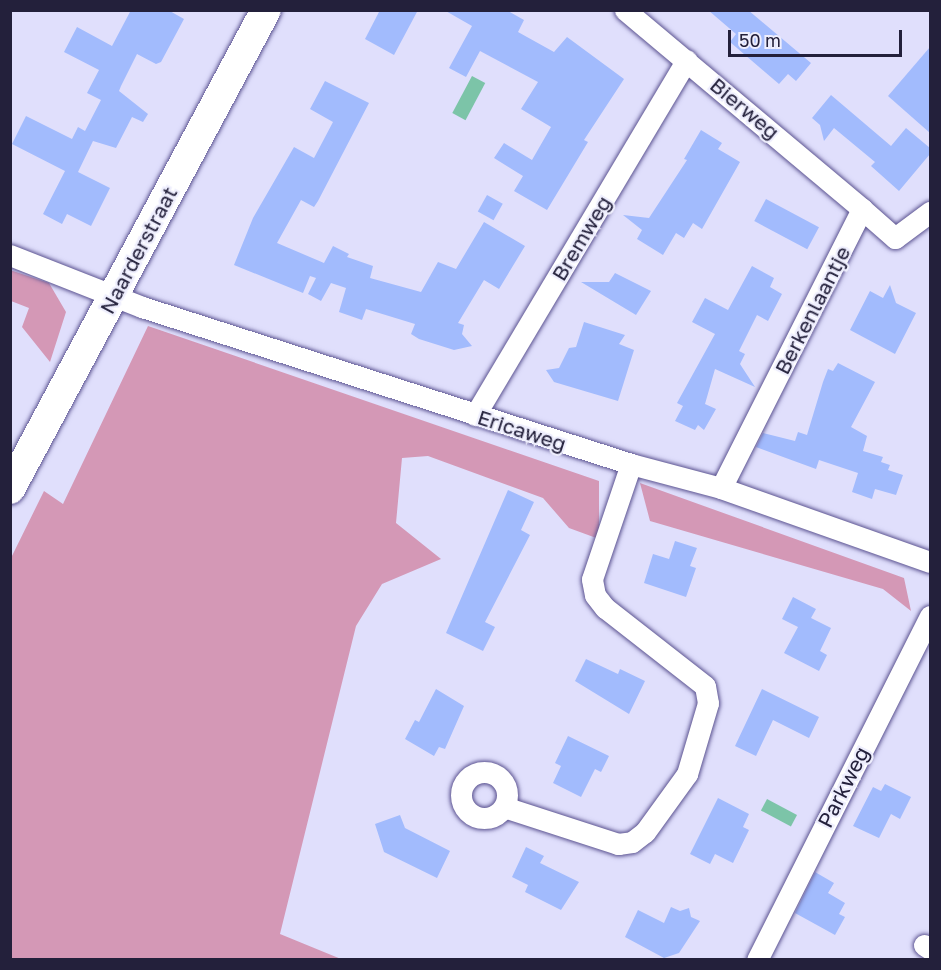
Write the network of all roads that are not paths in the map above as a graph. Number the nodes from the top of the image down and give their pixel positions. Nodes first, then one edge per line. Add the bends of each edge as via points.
1 (266, 10) edge
2 (625, 10) edge
3 (687, 60) junction
4 (862, 209) junction
5 (930, 212) edge
6 (10, 255) edge
7 (113, 296) junction
8 (475, 415) junction
9 (631, 464) junction
10 (721, 488) junction
11 (10, 489) edge
12 (930, 562) edge
13 (930, 616) edge
14 (504, 807) dead end
15 (757, 960) edge

1 - 7 street, Naarderstraat
2 - 3 street, Bierweg
3 - 4 street, Bierweg
3 - 8 street, Bremweg
4 - 5 street via 895,238
4 - 10 street, Berkenlaantje
6 - 7 street, Ericaweg
7 - 8 street, Ericaweg
7 - 11 street, Naarderstraat
8 - 9 street, Ericaweg
9 - 10 street, Ericaweg
9 - 14 street via 592,579 595,595 605,608 705,686 708,703 687,774 645,832 632,842 618,844
10 - 12 street, Ericaweg
13 - 15 street, Parkweg

